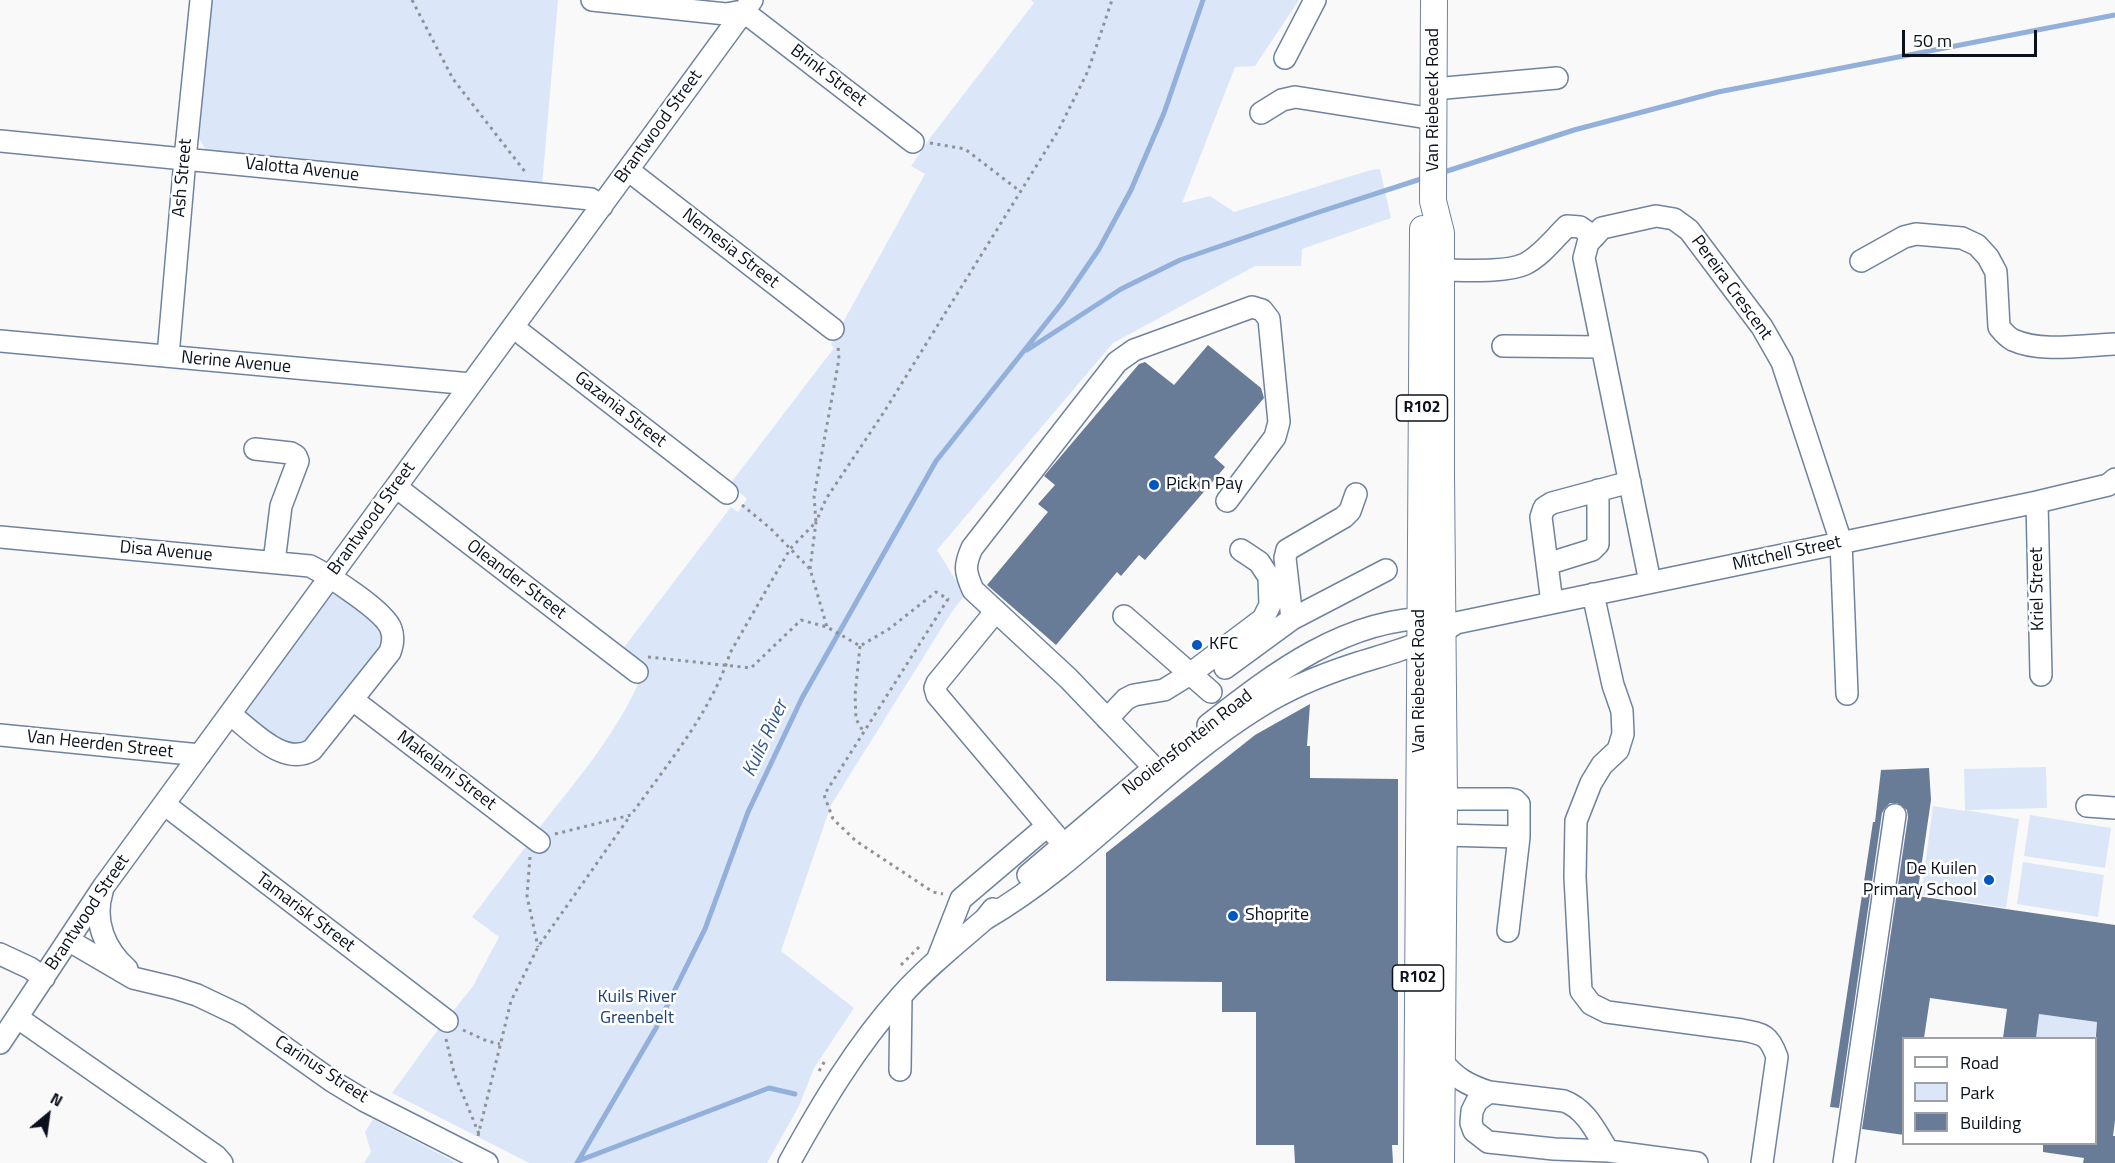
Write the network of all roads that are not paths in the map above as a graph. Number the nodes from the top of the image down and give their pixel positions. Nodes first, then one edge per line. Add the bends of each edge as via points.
1 (201, 0) edge
2 (592, 0) edge
3 (1315, 0) edge
4 (1434, 0) edge
5 (748, 6) edge
6 (1285, 58) dead end
7 (1557, 78) dead end
8 (1434, 89) junction
9 (1260, 113) dead end
10 (1434, 119) junction
11 (0, 141) edge
12 (914, 142) road end
13 (185, 159) junction
14 (628, 170) junction
15 (1433, 201) junction
16 (602, 206) junction
17 (1594, 237) junction
18 (1861, 261) dead end
19 (1441, 270) junction
20 (513, 327) junction
21 (833, 329) road end
22 (0, 341) edge
23 (2115, 344) edge
24 (1503, 346) dead end
25 (1602, 347) junction
26 (168, 357) junction
27 (471, 384) junction
28 (255, 449) dead end
29 (2115, 479) edge
30 (1630, 482) junction
31 (396, 487) junction
32 (1598, 490) junction
33 (727, 493) road end
34 (1356, 494) dead end
35 (1227, 501) dead end
36 (2037, 502) junction
37 (0, 537) edge
38 (1841, 542) junction
39 (1241, 550) dead end
40 (273, 562) junction
41 (1547, 564) junction
42 (1386, 570) dead end
43 (330, 577) junction
44 (1650, 582) junction
45 (1593, 594) junction
46 (1552, 603) junction
47 (996, 611) junction
48 (1124, 616) dead end
49 (1293, 619) junction
50 (1437, 627) junction
51 (1220, 663) junction
52 (631, 667) road end
53 (1191, 674) junction
54 (2041, 675) dead end
55 (1210, 692) dead end
56 (1251, 693) junction
57 (1847, 694) dead end
58 (353, 700) junction
59 (230, 714) junction
60 (1107, 719) junction
61 (0, 735) edge
62 (200, 755) junction
63 (1159, 773) junction
64 (1444, 799) junction
65 (164, 804) junction
66 (2087, 806) dead end
67 (2115, 808) edge
68 (1895, 815) dead end
69 (1047, 826) junction
70 (1444, 835) junction
71 (1519, 837) junction
72 (539, 842) road end
73 (1063, 844) junction
74 (104, 886) junction
75 (985, 919) junction
76 (1508, 931) dead end
77 (68, 940) junction
78 (0, 954) edge
79 (937, 961) junction
80 (44, 978) junction
81 (153, 982) junction
82 (901, 996) junction
83 (18, 1018) junction
84 (447, 1021) road end
85 (0, 1043) edge
86 (1442, 1061) junction
87 (900, 1070) dead end
88 (1489, 1092) junction
89 (1608, 1151) junction
90 (222, 1163) edge
91 (487, 1163) edge
92 (789, 1163) edge
93 (1417, 1163) edge
94 (1441, 1163) edge
95 (1697, 1163) edge
96 (1762, 1163) edge
97 (1844, 1163) edge

1 - 13 street, Ash Street
2 - 5 street via 726,14
3 - 6 street
4 - 8 main road, Van Riebeeck Road / R102
5 - 12 street, Brink Street
5 - 14 street, Brantwood Street
7 - 8 street
8 - 10 main road, Van Riebeeck Road / R102
9 - 10 street via 1295,97
10 - 15 main road, Van Riebeeck Road / R102
11 - 13 street, Valotta Avenue
13 - 16 street, Valotta Avenue via 591,199
13 - 26 street, Ash Street
14 - 16 street, Brantwood Street
14 - 21 street, Nemesia Street
15 - 19 main road, Van Riebeeck Road / R102 via 1441,232
15 - 50 main road, Van Riebeeck Road / R102 via 1423,230
16 - 20 street, Brantwood Street
17 - 19 street via 1580,227 1567,226 1526,264 1513,268
17 - 25 street via 1584,258
17 - 38 street, Pereira Crescent via 1602,228 1656,216 1674,219 1689,230 1762,327 1782,362
18 - 23 street via 1916,234 1962,238 1977,245 1996,272 1999,327 2010,339 2039,346
19 - 50 main road, Van Riebeeck Road / R102
20 - 27 street, Brantwood Street
20 - 33 street, Gazania Street
22 - 26 street, Nerine Avenue
24 - 25 street
25 - 30 street
26 - 27 street, Nerine Avenue
27 - 31 street, Brantwood Street
28 - 40 street via 291,453 298,461 280,506
29 - 36 street, Mitchell Street
30 - 32 street
30 - 44 street
31 - 43 street, Brantwood Street
31 - 52 street, Oleander Street
32 - 41 street via 1598,544 1592,550
32 - 41 street via 1551,502 1544,508 1541,517
34 - 49 street via 1344,517 1287,550
35 - 47 street via 1275,437 1279,422 1269,319 1262,310 1252,307 1134,350 1117,362 972,548 965,563 968,578 973,590
36 - 38 street, Mitchell Street
36 - 54 street, Kriel Street
37 - 40 street, Disa Avenue
38 - 44 street, Mitchell Street
38 - 57 street, Pereira Crescent
39 - 51 street via 1265,569 1270,605 1263,619
40 - 43 street, Disa Avenue via 310,566
41 - 46 street
42 - 49 street
43 - 58 street via 382,616 393,637 390,652
43 - 59 street, Brantwood Street
44 - 45 street, Mitchell Street
45 - 46 street, Mitchell Street
45 - 96 street via 1622,711 1623,734 1618,750 1591,783 1576,821 1581,992 1591,1004 1607,1012 1759,1033 1772,1042 1777,1057
46 - 50 street, Mitchell Street
47 - 60 street
47 - 69 street via 935,688
48 - 53 street
49 - 51 street
50 - 56 street, Nooiensfontein Road via 1399,620 1373,626 1310,653
50 - 63 street, Nooiensfontein Road via 1290,689
50 - 64 main road, Van Riebeeck Road / R102
50 - 93 main road, Van Riebeeck Road / R102
51 - 53 street
51 - 56 street
53 - 55 street
53 - 60 street via 1164,690 1126,699
56 - 63 street, Nooiensfontein Road
58 - 59 street via 316,746 301,756 277,750
58 - 72 street, Makelani Street
59 - 62 street, Brantwood Street
60 - 63 street
61 - 62 street, Van Heerden Street
62 - 65 street, Brantwood Street
63 - 73 street, Nooiensfontein Road
63 - 75 street, Nooiensfontein Road via 1076,854 1014,902
64 - 70 main road, Van Riebeeck Road / R102
64 - 71 street via 1515,800 1519,804
65 - 74 street, Brantwood Street
65 - 84 street, Tamarisk Street
66 - 67 street
68 - 97 street
69 - 73 street
69 - 79 street via 961,899
70 - 71 street
70 - 86 main road, Van Riebeeck Road / R102
71 - 76 street
73 - 75 street, Nooiensfontein Road
74 - 77 street, Brantwood Street
74 - 81 street, Carinus Street via 99,921 106,943 130,972
75 - 79 street, Nooiensfontein Road
77 - 80 street, Brantwood Street
77 - 81 street, Carinus Street via 133,978
78 - 80 street
79 - 82 street, Nooiensfontein Road
80 - 83 street, Brantwood Street
81 - 91 street, Carinus Street via 197,995 238,1015 365,1101
82 - 87 street
82 - 92 street, Nooiensfontein Road via 840,1076
83 - 85 street, Brantwood Street
83 - 90 street
86 - 88 street via 1468,1085
86 - 94 main road, Van Riebeeck Road / R102
88 - 89 street via 1575,1105
88 - 89 street via 1472,1111 1471,1123 1474,1131 1488,1142
89 - 95 street

